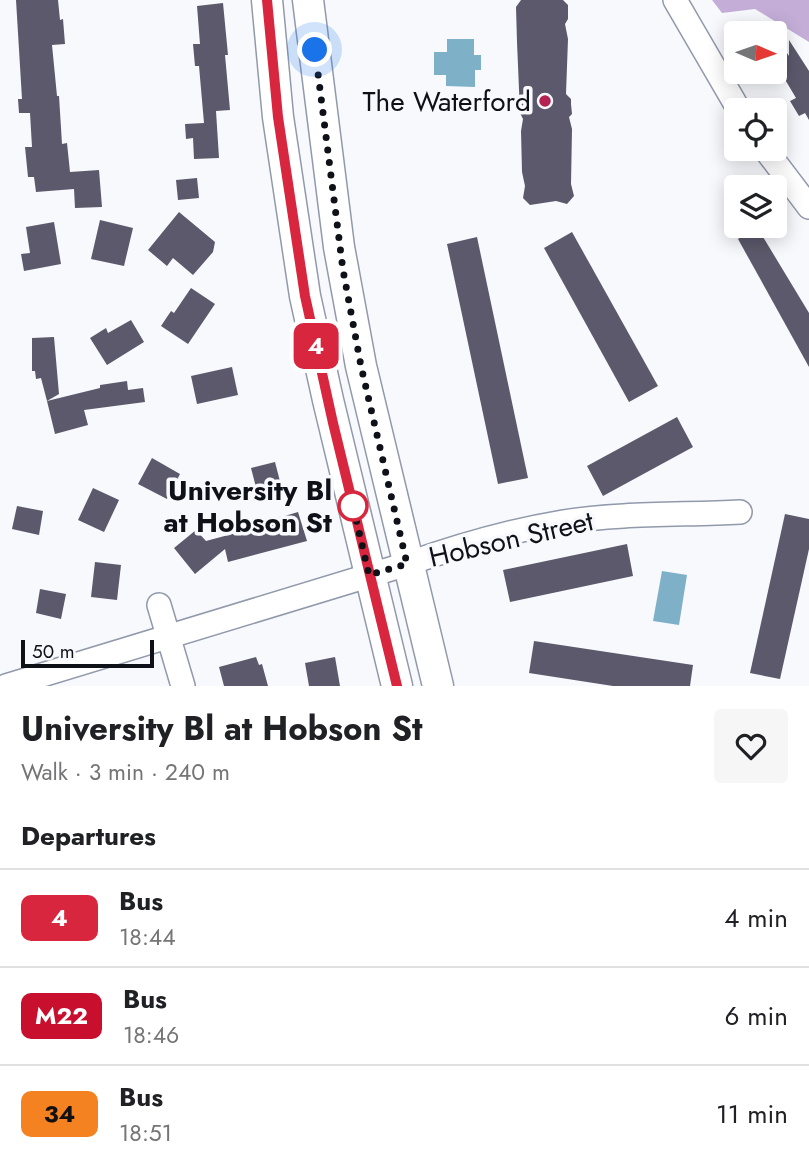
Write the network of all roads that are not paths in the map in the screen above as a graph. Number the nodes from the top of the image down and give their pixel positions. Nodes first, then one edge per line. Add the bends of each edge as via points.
1 (267, 0) edge
2 (308, 0) edge
3 (675, 0) edge
4 (732, 98) edge
5 (774, 161) edge
6 (809, 208) edge
7 (740, 512) dead end
8 (407, 564) junction
9 (369, 575) junction
10 (159, 605) dead end
11 (169, 636) junction
12 (7, 686) edge
13 (183, 686) edge
14 (397, 686) edge
15 (438, 686) edge

1 - 9 main road via 278,117 305,296
2 - 8 main road via 341,260
3 - 4 street
5 - 6 street
7 - 8 street, Hobson Street via 565,522 460,545
8 - 9 street, Hobson Street
8 - 15 main road
9 - 11 street, Hobson Street
9 - 14 main road
10 - 11 street
11 - 12 street, Hobson Street
11 - 13 street

